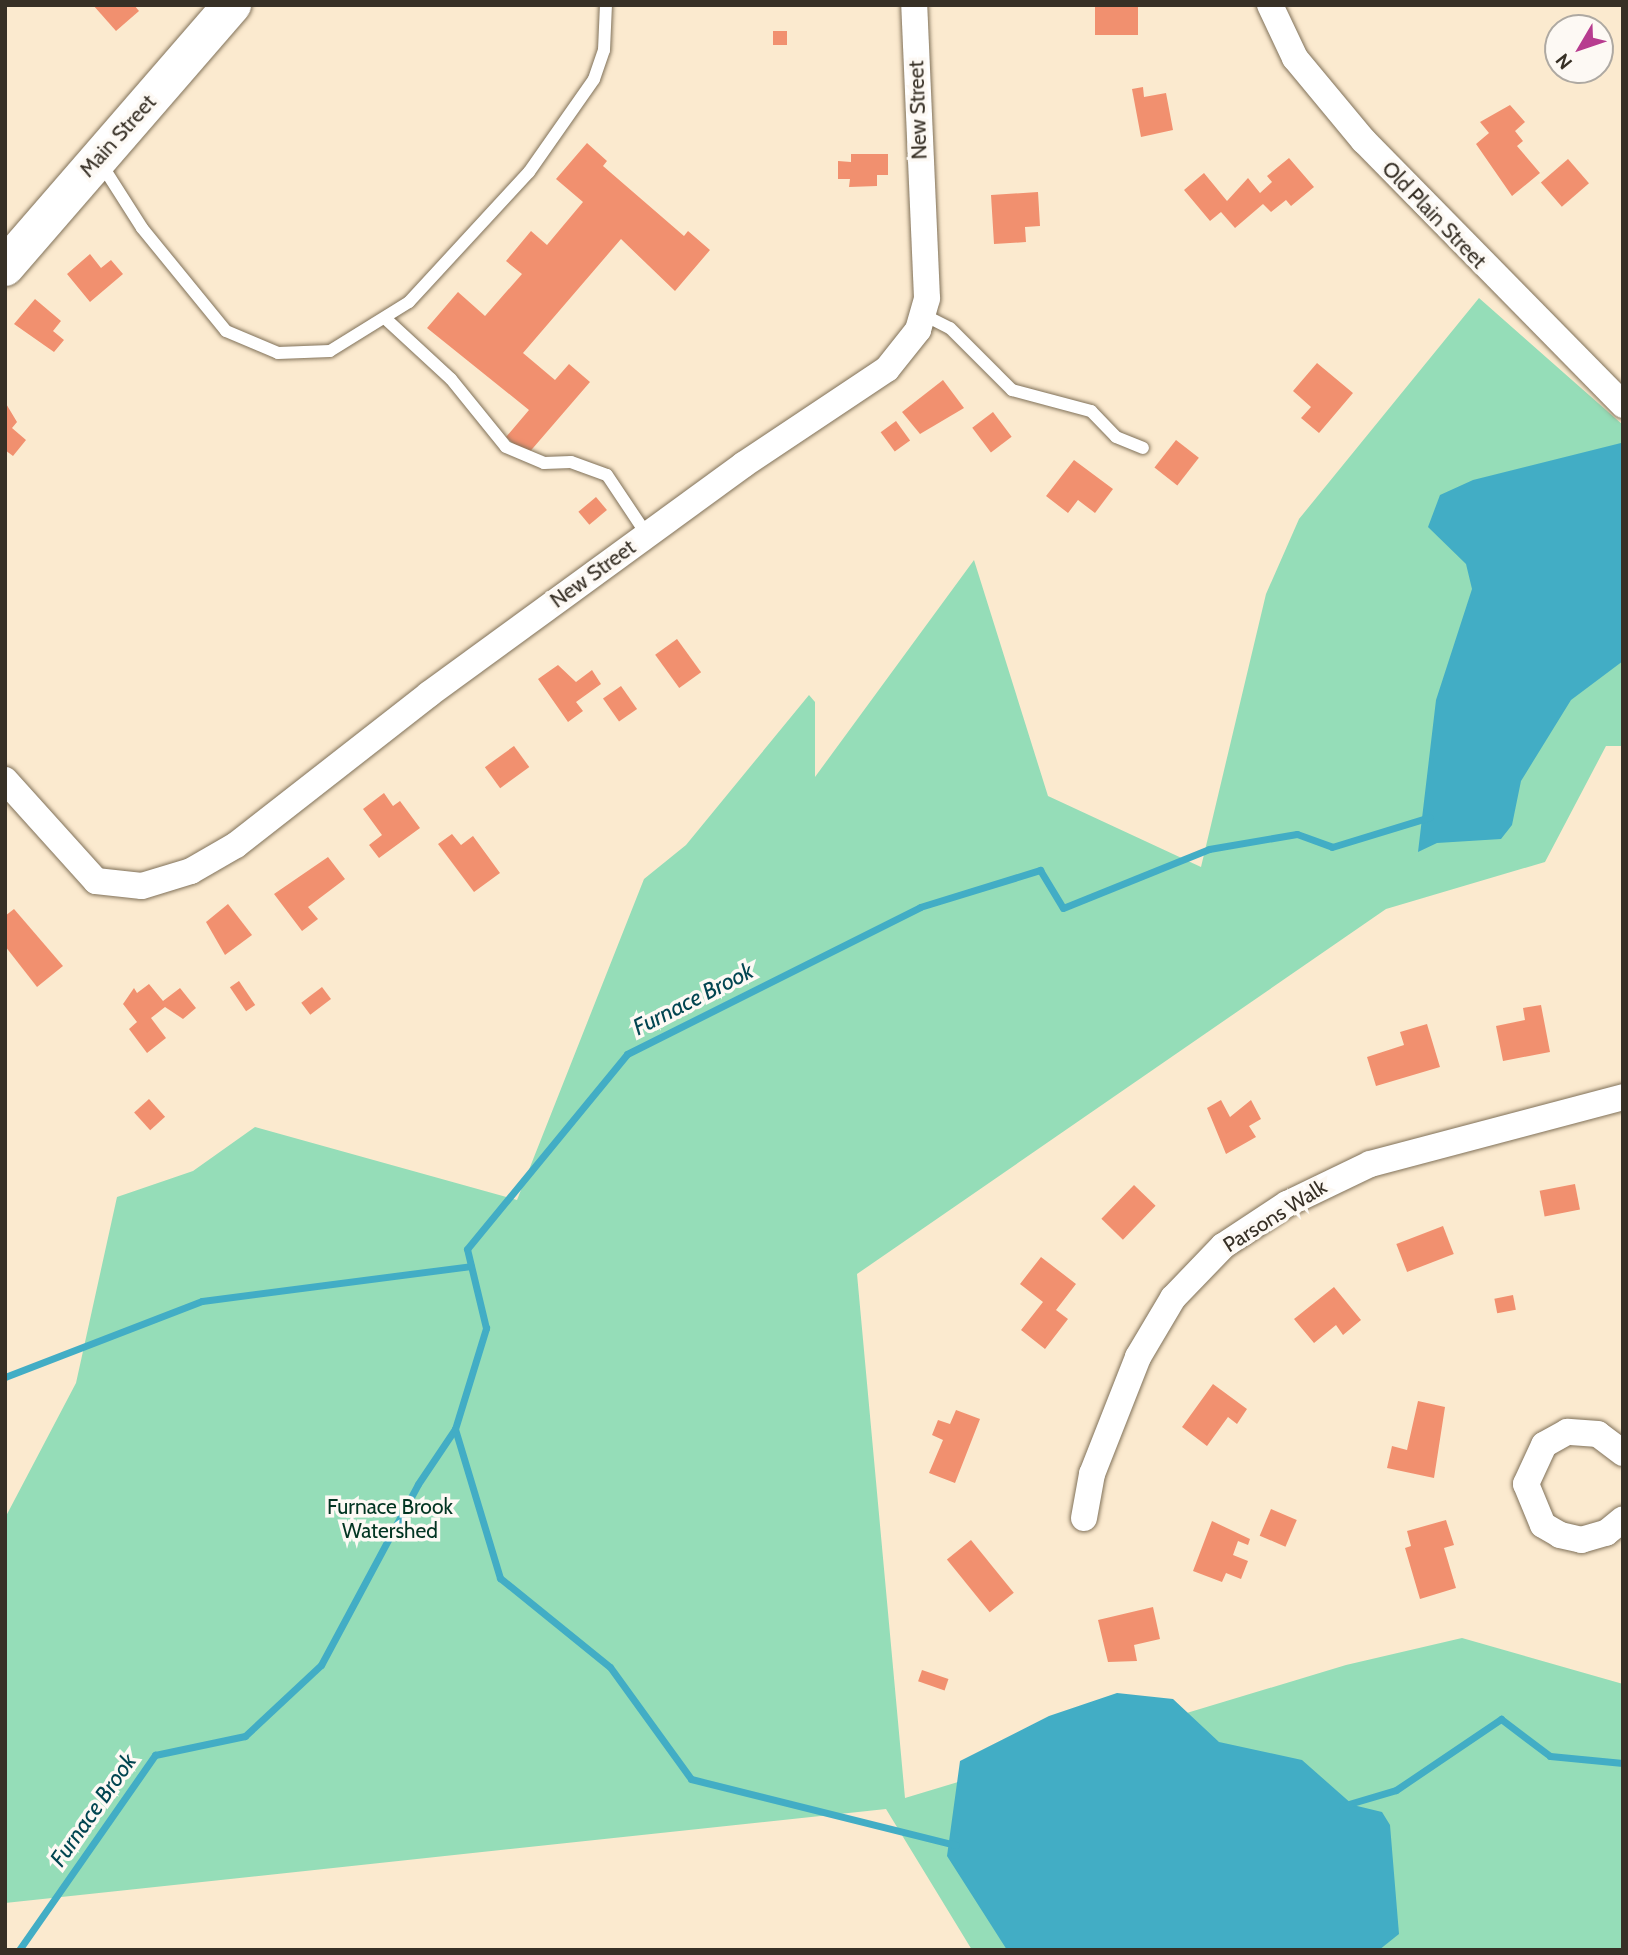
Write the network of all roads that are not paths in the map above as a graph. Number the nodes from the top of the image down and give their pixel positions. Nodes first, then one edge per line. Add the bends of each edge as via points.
1 (232, 5) edge
2 (606, 5) edge
3 (914, 5) edge
4 (1270, 5) edge
5 (98, 158) junction
6 (5, 267) edge
7 (924, 315) junction
8 (387, 320) junction
9 (1623, 405) edge
10 (1143, 448) dead end
11 (647, 535) junction
12 (5, 780) edge
13 (1623, 1097) edge
14 (1623, 1452) edge
15 (1084, 1518) dead end
16 (1623, 1519) edge

1 - 5 main road, Main Street
2 - 8 lane via 604,50 594,79 559,133
3 - 7 street, New Street via 928,261
4 - 9 street, Old Plain Street via 1295,58 1356,132
5 - 6 main road, Main Street
5 - 8 lane via 142,228 209,313 239,337 305,355 339,347
7 - 10 lane via 950,328 1012,390 1091,411 1116,437
7 - 11 street, New Street via 887,369
8 - 11 lane via 451,379 506,447 544,463 571,461 607,475
11 - 12 street, New Street via 236,845 167,880 126,887 96,881
13 - 15 street, Parsons Walk via 1370,1164 1287,1204 1223,1246 1173,1298 1138,1357 1092,1474
14 - 16 street via 1598,1434 1567,1432 1544,1445 1526,1484 1543,1525 1559,1535 1581,1540 1606,1534

